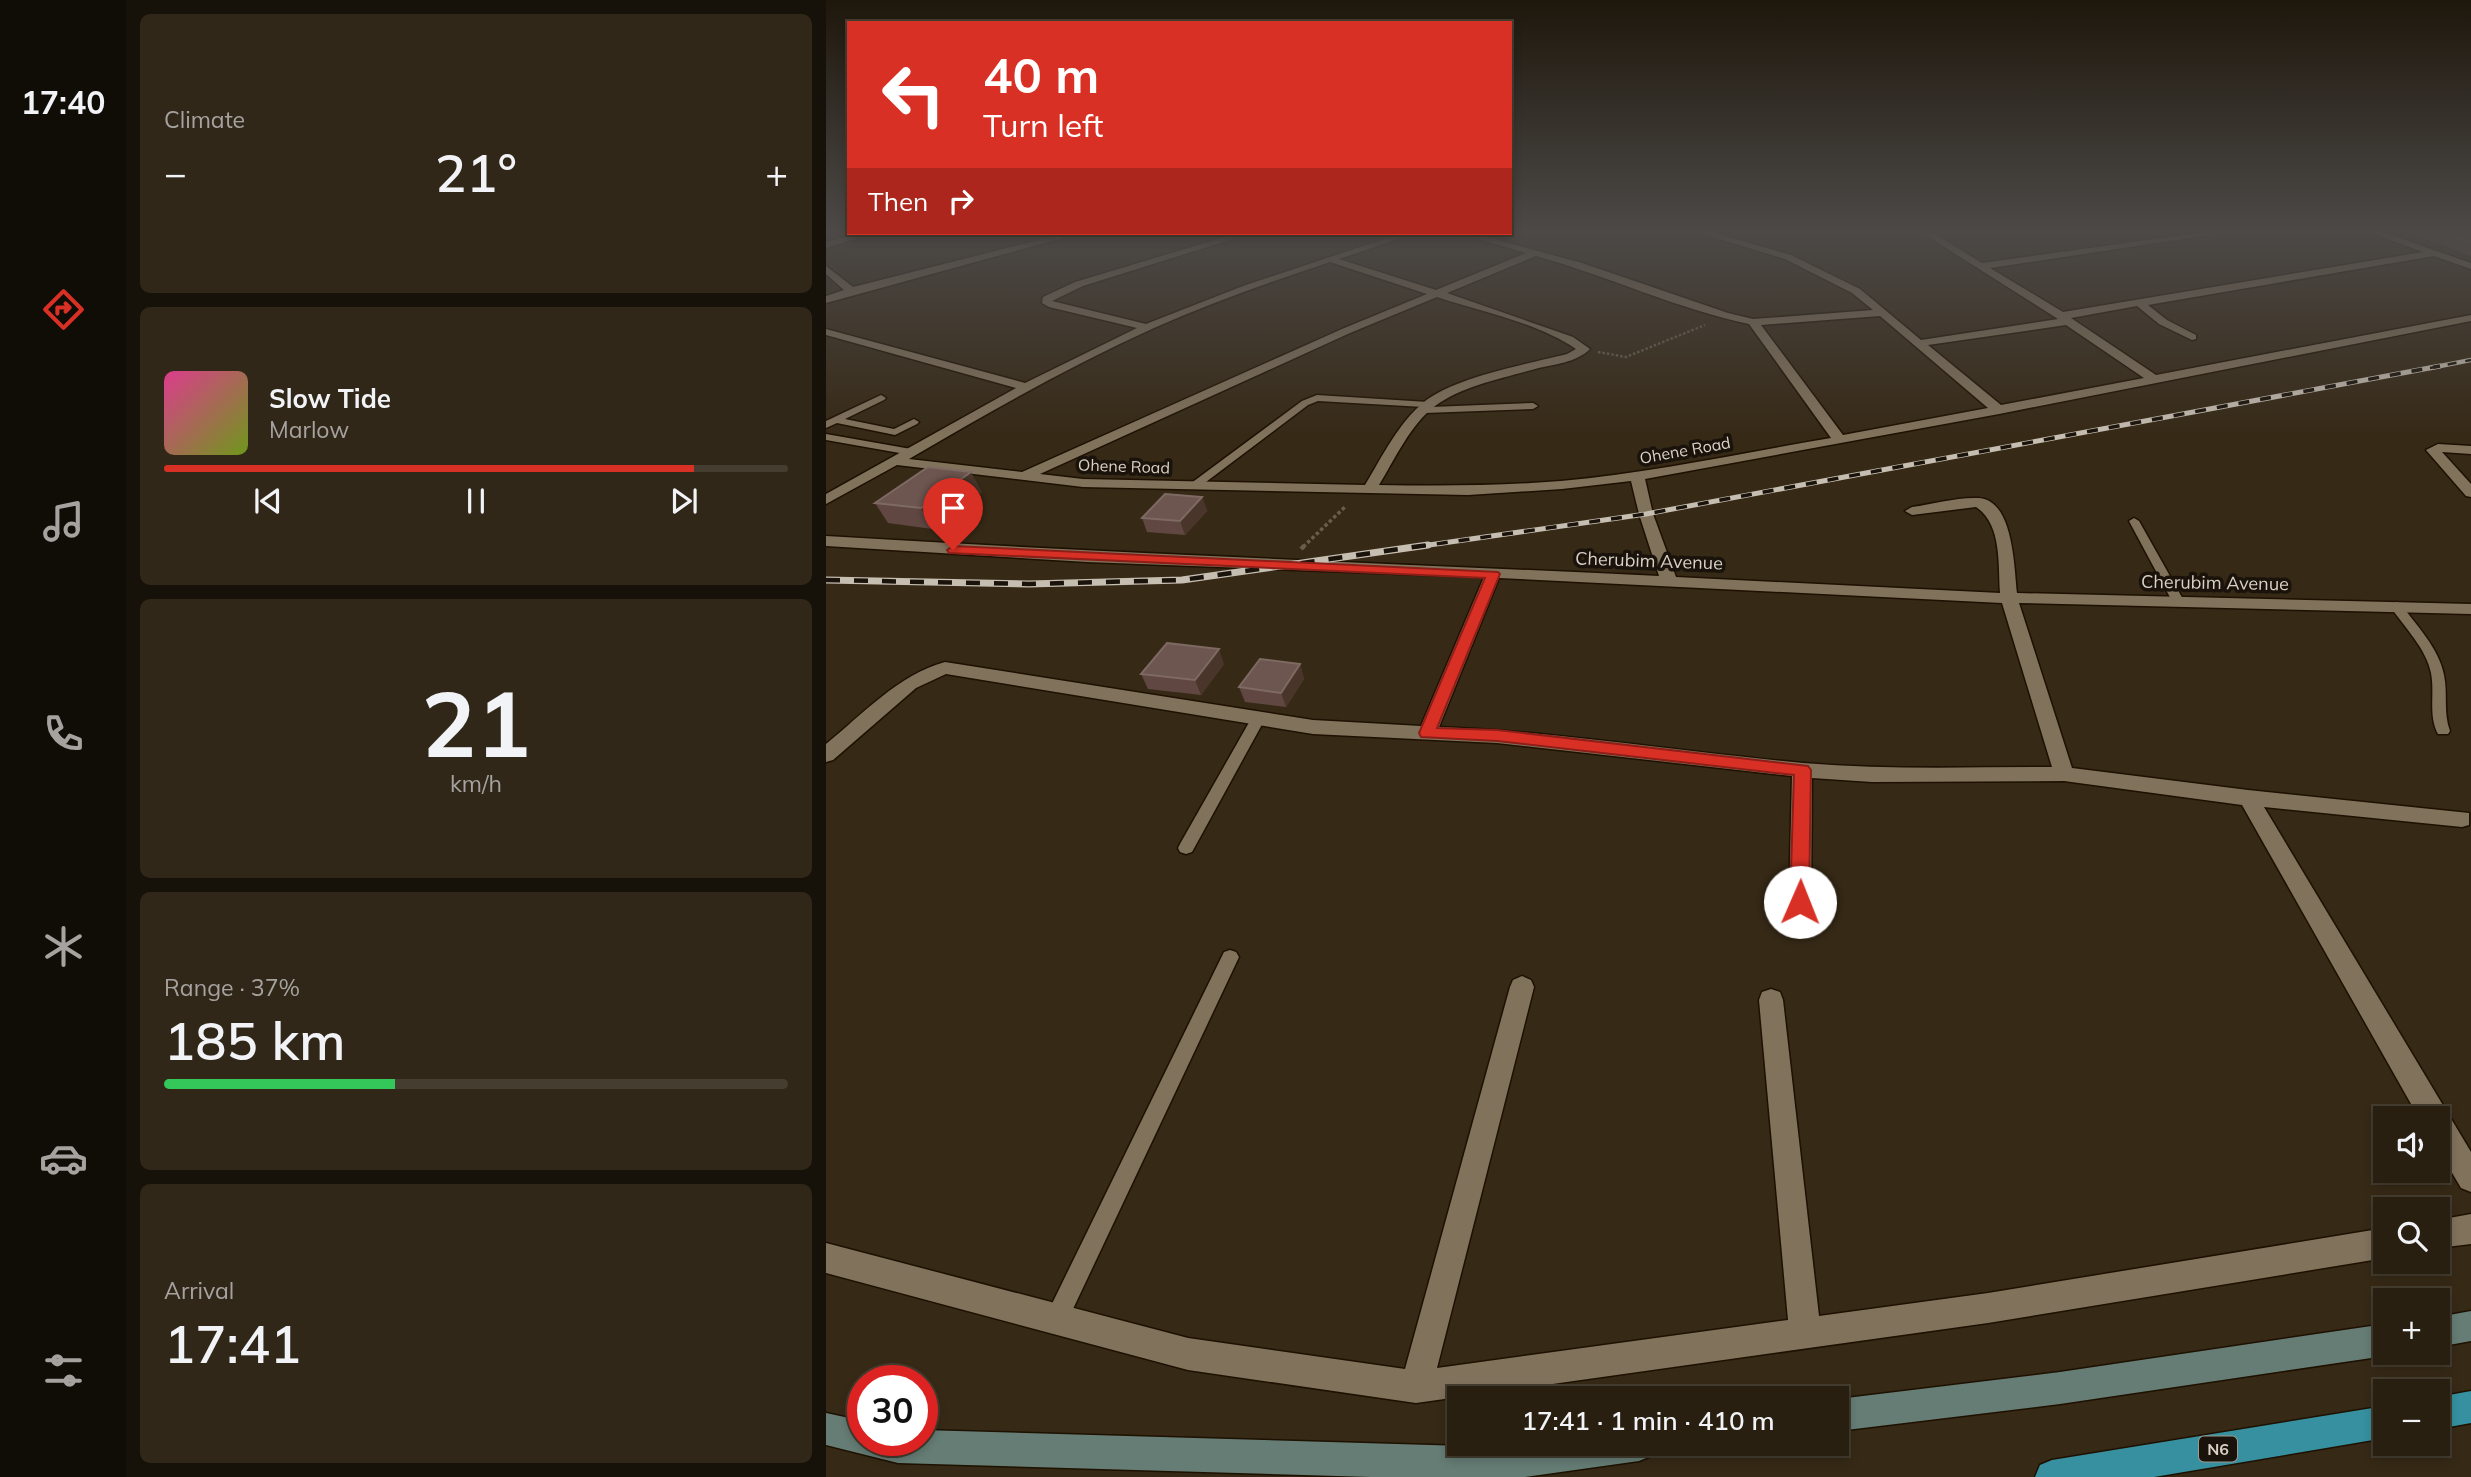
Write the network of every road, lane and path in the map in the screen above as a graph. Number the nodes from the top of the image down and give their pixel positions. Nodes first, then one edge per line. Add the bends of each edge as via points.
1 (1049, 298) edge
2 (1225, 298) edge
3 (1427, 298) edge
4 (1443, 298) edge
5 (1671, 298) edge
6 (1865, 298) edge
7 (2031, 298) edge
8 (2169, 298) edge
9 (2139, 303) junction
10 (1883, 313) junction
11 (1725, 316) junction
12 (2471, 318) edge
13 (2064, 319) junction
14 (1753, 321) junction
15 (1147, 327) junction
16 (826, 332) edge
17 (2192, 337) dead end
18 (1922, 343) junction
19 (1584, 349) junction
20 (2154, 379) junction
21 (1026, 387) junction
22 (881, 398) dead end
23 (1533, 406) dead end
24 (1426, 407) junction
25 (1999, 410) junction
26 (915, 422) dead end
27 (831, 423) edge
28 (895, 432) junction
29 (826, 437) edge
30 (1840, 440) junction
31 (871, 445) junction
32 (2471, 450) edge
33 (911, 452) junction
34 (895, 461) junction
35 (1025, 476) junction
36 (1637, 476) junction
37 (1194, 486) junction
38 (1369, 489) junction
39 (2471, 493) edge
40 (826, 500) edge
41 (1346, 506) dead end
42 (1912, 511) dead end
43 (2134, 521) dead end
44 (826, 541) edge
45 (1284, 563) junction
46 (1493, 574) junction
47 (1669, 581) junction
48 (2008, 598) junction
49 (2178, 601) junction
50 (2396, 607) junction
51 (2471, 609) edge
52 (1258, 719) junction
53 (2442, 731) dead end
54 (1427, 733) junction
55 (826, 755) edge
56 (1802, 770) junction
57 (2064, 774) junction
58 (2248, 798) junction
59 (2462, 819) dead end
60 (1186, 848) dead end
61 (1800, 902) dead end
62 (1230, 957) dead end
63 (1522, 987) dead end
64 (1771, 1000) dead end
65 (2427, 1106) edge
66 (2450, 1144) edge
67 (2471, 1178) edge
68 (2471, 1229) edge
69 (2450, 1232) edge
70 (2373, 1244) edge
71 (826, 1258) edge
72 (1056, 1320) junction
73 (2471, 1326) edge
74 (2450, 1330) edge
75 (1805, 1332) junction
76 (2373, 1342) edge
77 (1416, 1387) junction
78 (2471, 1407) edge
79 (2450, 1411) edge
80 (1849, 1414) edge
81 (2373, 1424) edge
82 (826, 1429) edge
83 (847, 1434) edge
84 (938, 1447) edge
85 (1554, 1456) edge
86 (2052, 1477) edge

1 - 15 street via 1047,303 1053,305
2 - 15 street
3 - 35 street
4 - 19 street via 1554,332
5 - 11 street
6 - 10 street
7 - 13 street
8 - 9 street
9 - 13 street
9 - 17 street
10 - 14 street
10 - 18 street
11 - 14 street
11 - 19 path via 1626,357
12 - 20 street, Ohene Road
13 - 18 street
13 - 20 street
14 - 30 street
15 - 21 street
16 - 21 street
18 - 25 street
19 - 24 street
20 - 25 street, Ohene Road
21 - 33 street
22 - 27 lane
23 - 24 lane
24 - 37 lane via 1317,398
24 - 38 street
25 - 30 street, Ohene Road
26 - 28 lane
27 - 28 lane
28 - 31 lane
29 - 31 lane
30 - 36 street, Ohene Road
31 - 33 lane
32 - 39 street via 2433,450
33 - 34 street
34 - 35 street, Ohene Road
34 - 40 street
35 - 37 street, Ohene Road via 1083,483
36 - 38 street, Ohene Road via 1468,491
36 - 47 street
37 - 38 street, Ohene Road
41 - 45 path
42 - 48 street via 1979,502 1991,510 2002,529
43 - 49 lane
44 - 45 street, Cherubim Avenue
45 - 46 street, Cherubim Avenue
46 - 47 street, Cherubim Avenue
46 - 54 street
47 - 48 street, Cherubim Avenue
48 - 49 street, Cherubim Avenue
48 - 57 street
49 - 50 street, Cherubim Avenue
50 - 51 street, Cherubim Avenue
50 - 53 lane via 2434,662
52 - 54 street
52 - 55 street via 945,668 910,684
52 - 60 lane
54 - 56 street via 1497,736
56 - 57 street via 1872,775
56 - 61 street
57 - 58 street
58 - 59 street
58 - 65 street
62 - 72 lane
63 - 77 street
64 - 75 street
66 - 67 street
68 - 69 street
70 - 75 street via 1988,1308
71 - 72 street
72 - 77 street via 1188,1354
73 - 74 main road
75 - 77 street
76 - 80 main road
78 - 79 highway
81 - 86 highway, N6
82 - 83 main road
84 - 85 main road via 1498,1464

